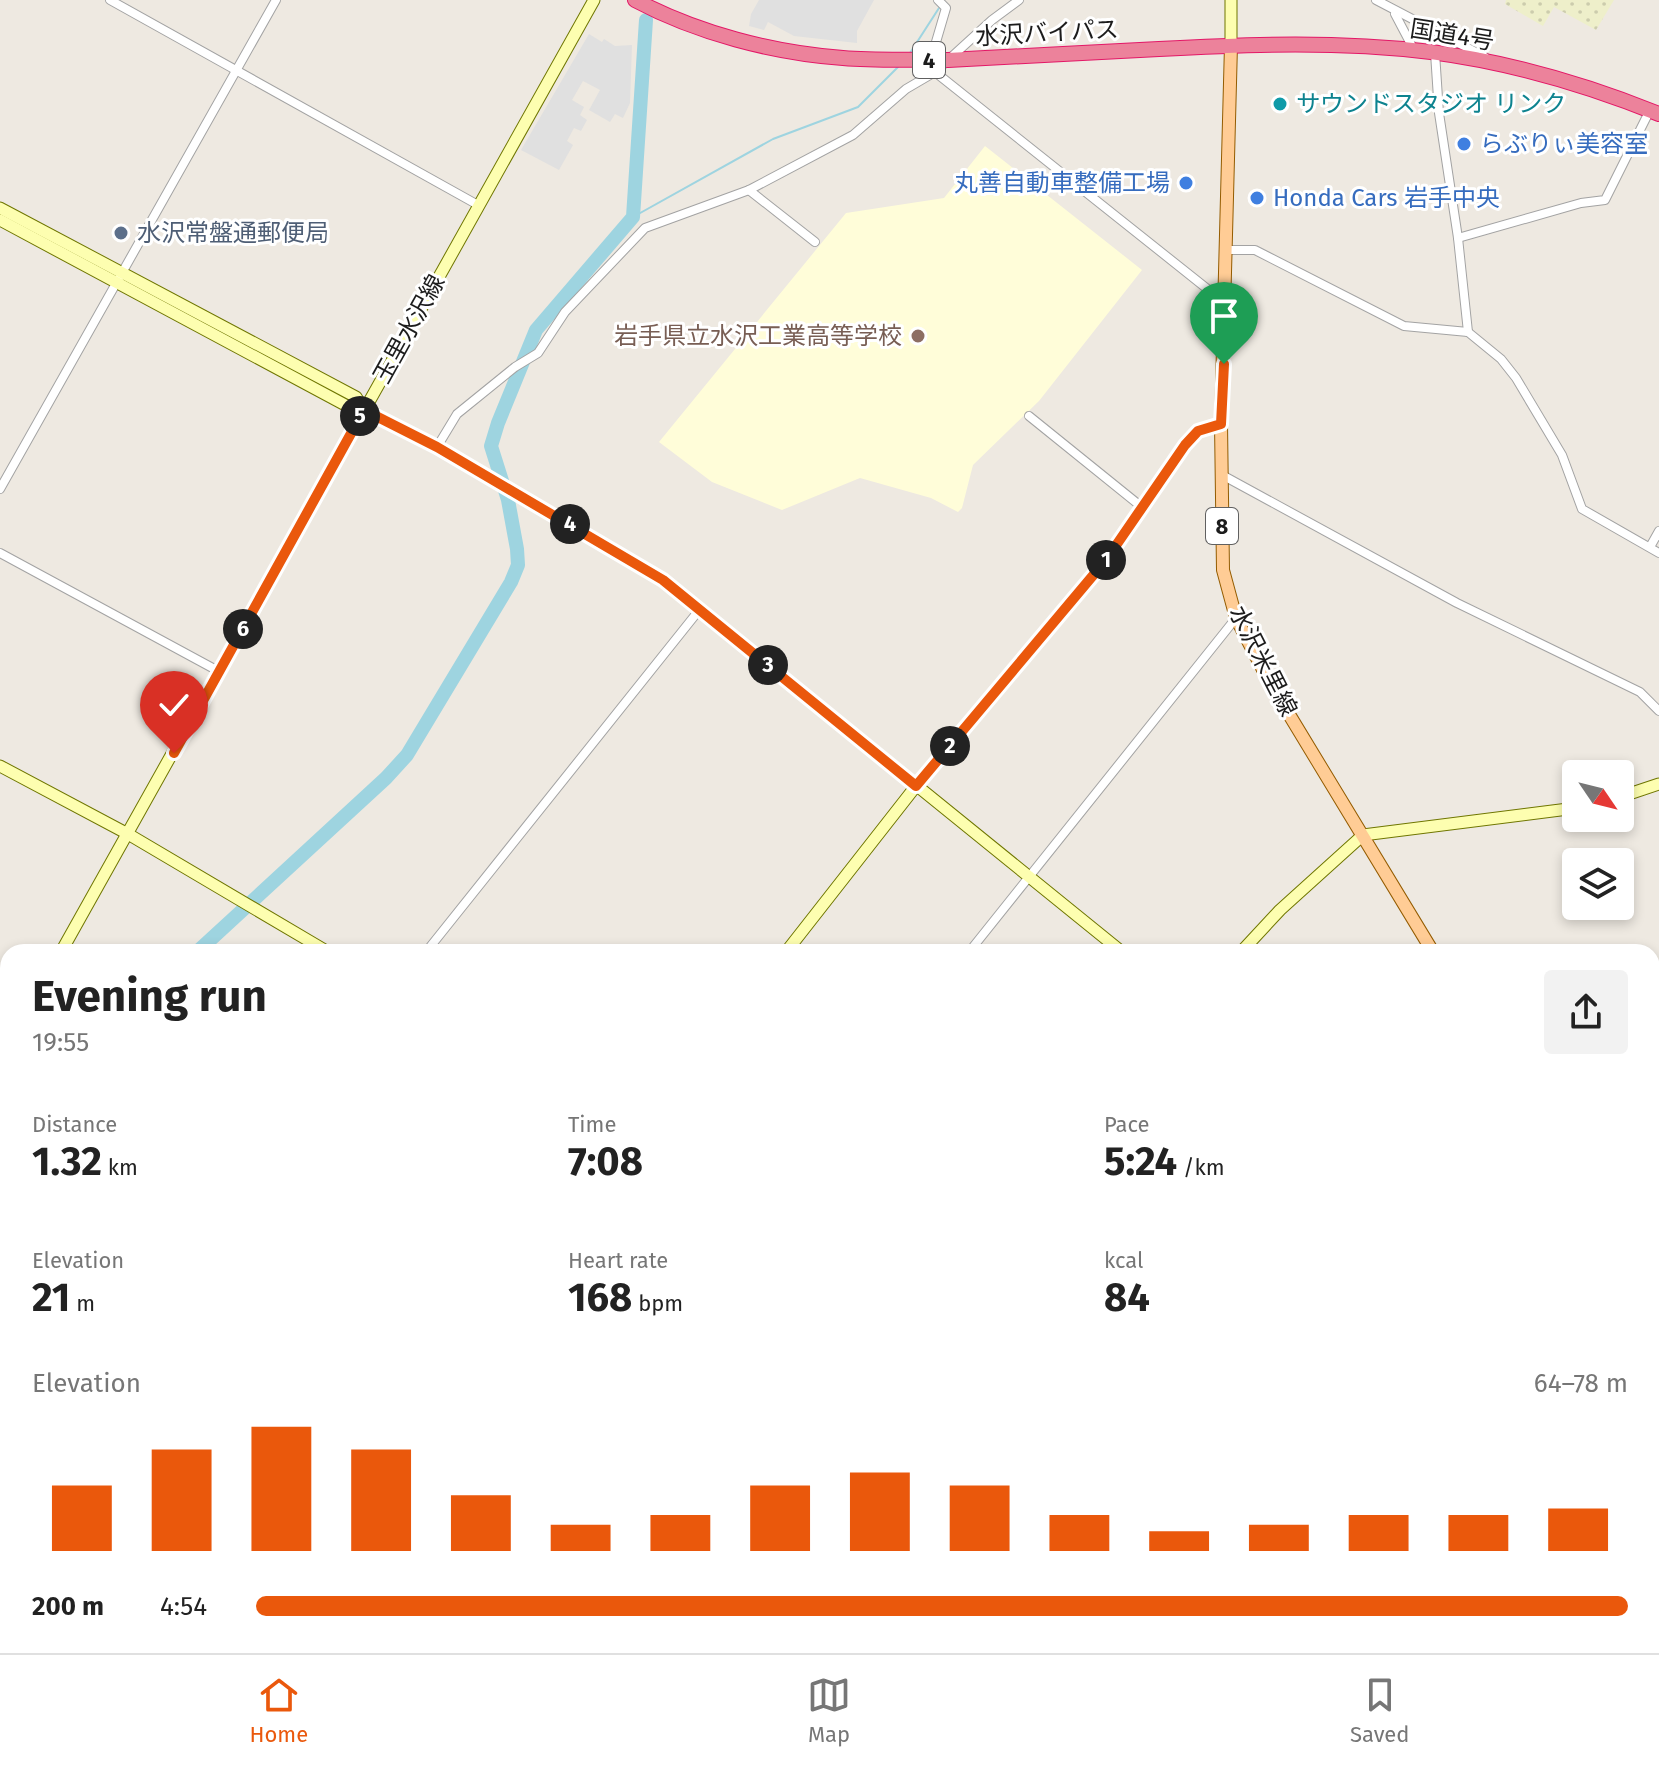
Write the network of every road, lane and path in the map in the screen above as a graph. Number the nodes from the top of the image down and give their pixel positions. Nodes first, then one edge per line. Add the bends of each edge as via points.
1 (110, 0) edge
2 (276, 0) edge
3 (594, 0) edge
4 (635, 0) edge
5 (938, 0) edge
6 (1019, 0) edge
7 (1231, 0) edge
8 (1376, 0) edge
9 (1389, 8) junction
10 (1231, 45) junction
11 (1414, 50) junction
12 (1435, 53) junction
13 (948, 60) junction
14 (933, 66) junction
15 (1505, 66) junction
16 (236, 71) junction
17 (1655, 112) edge
18 (749, 190) junction
19 (478, 205) junction
20 (0, 208) edge
21 (0, 220) edge
22 (1458, 238) junction
23 (815, 242) dead end
24 (1227, 250) junction
25 (118, 278) junction
26 (1226, 304) junction
27 (1468, 332) junction
28 (364, 410) junction
29 (1029, 416) dead end
30 (1221, 424) junction
31 (437, 447) junction
32 (1222, 475) junction
33 (0, 489) edge
34 (1143, 508) junction
35 (1659, 531) edge
36 (1650, 547) junction
37 (0, 553) edge
38 (1659, 553) edge
39 (700, 609) junction
40 (1236, 618) junction
41 (220, 672) junction
42 (1659, 711) edge
43 (0, 766) edge
44 (1659, 784) edge
45 (916, 786) junction
46 (1634, 792) edge
47 (1562, 810) edge
48 (128, 834) junction
49 (1363, 835) junction
50 (1029, 877) junction
51 (66, 944) edge
52 (314, 944) edge
53 (432, 944) edge
54 (792, 944) edge
55 (975, 944) edge
56 (1112, 944) edge
57 (1248, 944) edge
58 (1428, 944) edge

1 - 16 street
2 - 16 street
3 - 19 street, 玉里水沢線
4 - 14 highway, 水沢バイパス / 4 via 701,28 800,53
5 - 14 street via 946,8
6 - 13 street
7 - 10 street
8 - 9 street
9 - 11 street
9 - 15 street
10 - 11 highway, 国道4号 / 4 via 1325,43
10 - 13 highway, 水沢バイパス / 4
10 - 24 main road, 水沢米里線 / 8
11 - 12 highway, 国道4号 / 4
12 - 15 highway, 国道4号 / 4
12 - 22 street
13 - 14 highway, 水沢バイパス / 4
14 - 18 street via 853,135
14 - 26 street
15 - 17 highway, 国道4号 / 4
16 - 19 street
16 - 25 street
17 - 22 street via 1605,200
18 - 23 street
18 - 31 street via 645,228 565,312 538,353 457,414
19 - 28 street, 玉里水沢線
20 - 25 street
21 - 25 street
22 - 27 street
24 - 26 main road, 水沢米里線 / 8
24 - 27 street via 1255,250 1404,326
25 - 28 street via 349,407
25 - 33 street
26 - 30 main road, 水沢米里線 / 8
27 - 36 street via 1516,378 1562,455 1582,509
28 - 31 street
28 - 41 street, 玉里水沢線
29 - 34 street
30 - 32 main road, 水沢米里線 / 8
30 - 34 street via 1198,431 1185,445
31 - 39 street via 650,573
32 - 40 main road, 水沢米里線 / 8 via 1223,570
32 - 42 street via 1457,603 1640,692
34 - 45 street via 1106,560
35 - 36 street
36 - 38 street
37 - 41 street
39 - 45 street
39 - 53 street
40 - 49 main road, 水沢米里線 / 8
40 - 50 street
41 - 48 street, 玉里水沢線
43 - 48 street
44 - 46 street
45 - 50 street
45 - 54 street
47 - 49 street
48 - 51 street, 玉里水沢線
48 - 52 street
49 - 57 street
49 - 58 main road, 水沢米里線 / 8
50 - 55 street
50 - 56 street

